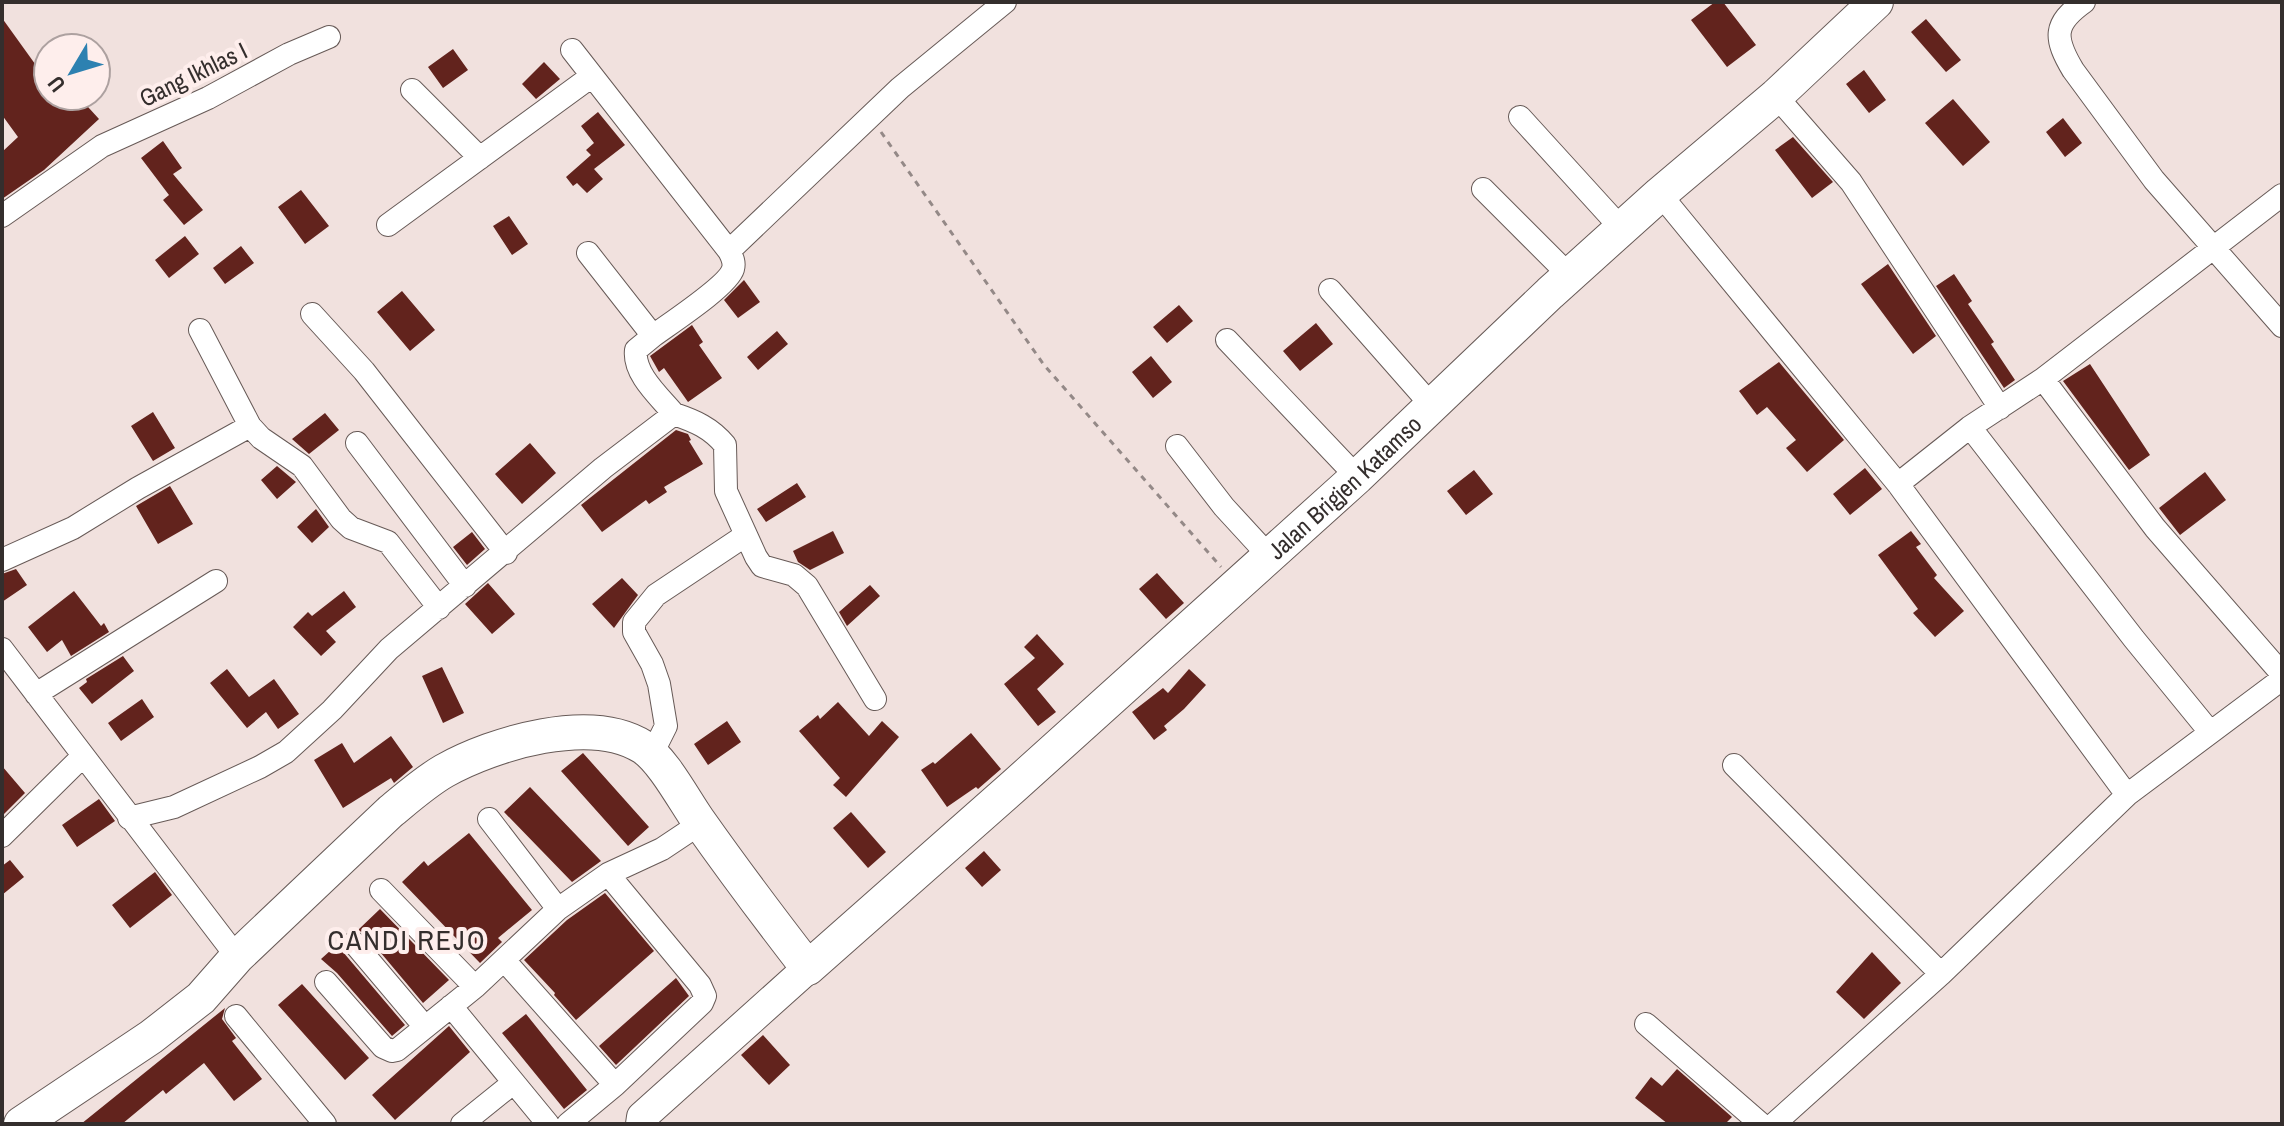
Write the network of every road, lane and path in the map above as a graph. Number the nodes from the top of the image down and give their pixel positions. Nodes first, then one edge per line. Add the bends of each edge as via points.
1 (1005, 2) edge
2 (2084, 2) edge
3 (1867, 5) edge
4 (329, 37) dead end
5 (572, 50) dead end
6 (592, 76) junction
7 (412, 90) dead end
8 (1776, 96) junction
9 (870, 116) junction
10 (1520, 117) dead end
11 (480, 158) junction
12 (1483, 189) dead end
13 (1660, 194) junction
14 (2282, 195) edge
15 (2, 216) edge
16 (388, 225) dead end
17 (1621, 228) junction
18 (2214, 250) junction
19 (729, 251) junction
20 (588, 253) dead end
21 (1569, 275) junction
22 (1330, 290) dead end
23 (312, 314) dead end
24 (2282, 326) edge
25 (200, 330) dead end
26 (653, 336) junction
27 (1227, 340) dead end
28 (2043, 379) junction
29 (1433, 407) junction
30 (2000, 408) junction
31 (674, 414) junction
32 (250, 426) junction
33 (1970, 427) junction
34 (357, 443) dead end
35 (1177, 446) dead end
36 (1357, 477) junction
37 (1898, 484) junction
38 (746, 535) junction
39 (506, 553) junction
40 (1269, 556) junction
41 (2, 560) edge
42 (216, 581) dead end
43 (1237, 585) junction
44 (465, 586) junction
45 (439, 608) junction
46 (2, 649) edge
47 (2282, 676) edge
48 (36, 694) junction
49 (875, 699) dead end
50 (2210, 732) junction
51 (652, 754) junction
52 (83, 756) junction
53 (1734, 765) dead end
54 (2127, 795) junction
55 (129, 818) junction
56 (489, 819) dead end
57 (701, 823) junction
58 (2, 836) edge
59 (608, 874) junction
60 (381, 890) dead end
61 (558, 909) junction
62 (354, 943) dead end
63 (237, 957) junction
64 (504, 960) junction
65 (808, 968) junction
66 (1941, 974) junction
67 (326, 982) dead end
68 (475, 987) junction
69 (451, 1006) junction
70 (236, 1016) dead end
71 (1646, 1024) dead end
72 (425, 1027) junction
73 (513, 1083) junction
74 (615, 1085) junction
75 (639, 1122) edge
76 (21, 1124) edge
77 (325, 1124) edge
78 (462, 1124) edge
79 (548, 1124) edge
80 (568, 1124) edge
81 (1761, 1124) edge
82 (1774, 1124) edge

1 - 9 street
2 - 18 street via 2061,22 2064,55 2131,150
3 - 8 main road, Jalan Brigjen Katamso
4 - 15 street, Gang Ikhlas I via 102,146
5 - 6 street
6 - 11 street
6 - 19 street
7 - 11 street
8 - 13 main road, Jalan Brigjen Katamso
8 - 30 street via 1851,182
9 - 19 street
9 - 43 path via 1044,365
10 - 17 street
11 - 16 street
12 - 21 street
13 - 17 main road, Jalan Brigjen Katamso
13 - 37 street
14 - 18 street
17 - 21 main road, Jalan Brigjen Katamso
18 - 24 street
18 - 28 street
19 - 26 street via 734,261 730,275
20 - 26 street
21 - 29 main road, Jalan Brigjen Katamso
22 - 29 street
23 - 39 street via 364,371
25 - 32 street
26 - 31 street via 636,350 635,358
27 - 36 street
28 - 30 street
28 - 47 street via 2155,528
29 - 36 main road, Jalan Brigjen Katamso
30 - 33 street
31 - 38 street via 708,428 725,445 726,491
31 - 39 street
32 - 41 street via 73,528
32 - 45 street via 302,466 351,528 388,542
33 - 37 street
33 - 50 street
34 - 44 street
35 - 40 street
36 - 40 main road, Jalan Brigjen Katamso
37 - 54 street
38 - 49 street via 762,566 794,575 807,586
38 - 51 street via 656,595 634,622 659,684 666,726
39 - 44 street
40 - 43 main road, Jalan Brigjen Katamso
42 - 48 street
43 - 65 main road, Jalan Brigjen Katamso
44 - 45 street
45 - 55 street via 389,649 286,752 174,807
46 - 48 street
47 - 50 street
48 - 52 street
50 - 54 street
51 - 57 main road
51 - 63 main road via 623,739 582,731 517,743 442,772 390,812
52 - 55 street
52 - 58 street
53 - 66 street
54 - 66 street
55 - 63 street
56 - 61 street
57 - 59 street via 662,849
57 - 65 main road
59 - 61 street
59 - 74 street via 705,996
60 - 68 street
61 - 64 street
62 - 72 street
63 - 76 main road via 176,1018
64 - 68 street
64 - 74 street
65 - 75 street
66 - 82 street
67 - 72 street via 387,1050 401,1048
68 - 69 street
69 - 72 street
69 - 73 street
70 - 77 street
71 - 81 street
73 - 78 street
73 - 79 street
74 - 80 street

